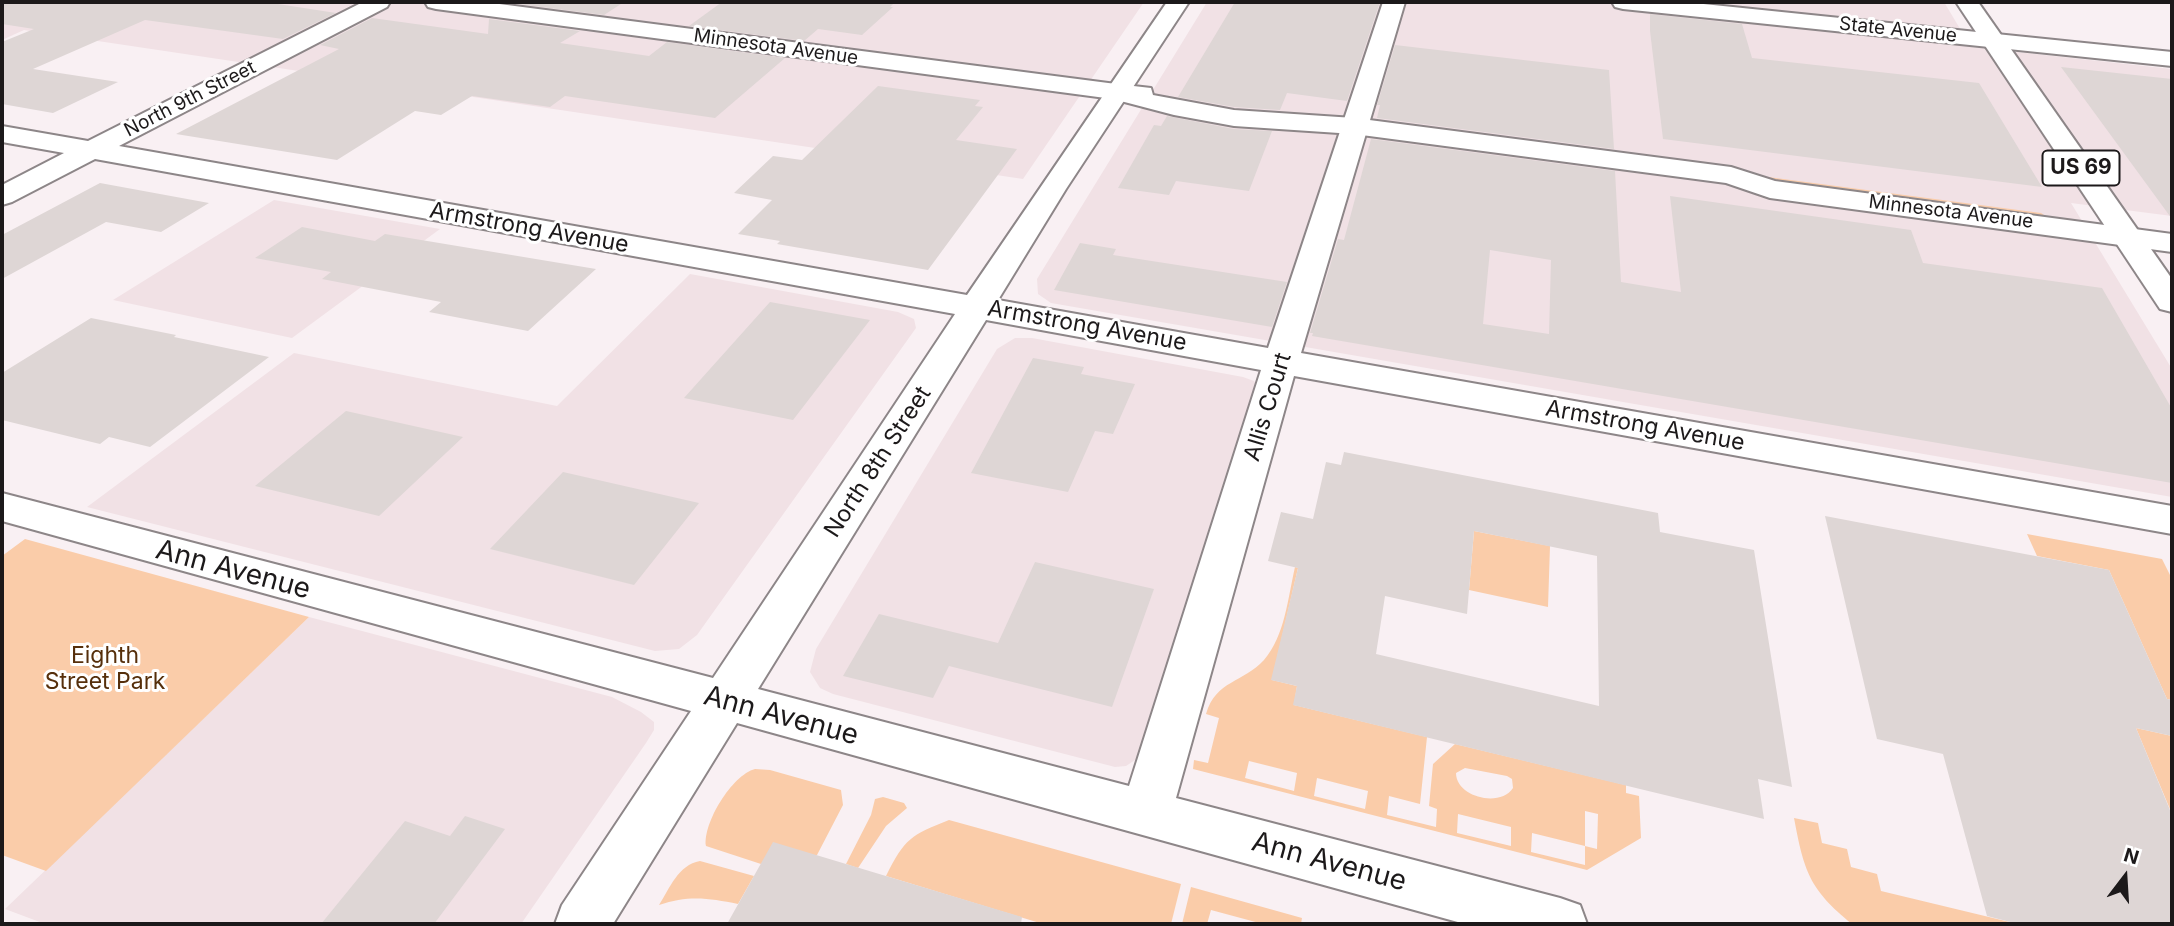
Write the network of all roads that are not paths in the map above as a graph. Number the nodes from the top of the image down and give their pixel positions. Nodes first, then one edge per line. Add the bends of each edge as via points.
1 (379, 2) edge
2 (436, 2) edge
3 (1178, 2) edge
4 (1394, 2) edge
5 (1623, 2) edge
6 (1967, 2) edge
7 (1991, 40) junction
8 (2172, 59) edge
9 (1116, 92) junction
10 (1354, 126) junction
11 (2, 134) edge
12 (91, 149) junction
13 (2, 196) edge
14 (2172, 222) edge
15 (2121, 225) junction
16 (2172, 243) edge
17 (2172, 302) edge
18 (978, 307) junction
19 (1281, 361) junction
20 (2, 507) edge
21 (2172, 520) edge
22 (724, 700) junction
23 (1146, 813) junction
24 (582, 924) edge
25 (1560, 924) edge

1 - 12 street, North 9th Street
2 - 9 street, Minnesota Avenue
3 - 9 street, North 8th Street
4 - 10 street, Allis Court
5 - 7 street, State Avenue
6 - 7 street, US 69
7 - 8 street, State Avenue
7 - 15 street, US 69
9 - 10 street, Minnesota Avenue via 1162,107 1301,125
9 - 18 street, North 8th Street
10 - 15 street, Minnesota Avenue via 1731,175 1770,189
10 - 19 street, Allis Court
11 - 12 street, Armstrong Avenue
12 - 13 street, North 9th Street
12 - 18 street, Armstrong Avenue
14 - 15 street, Minnesota Avenue
15 - 16 street, Minnesota Avenue
15 - 17 street, US 69
18 - 19 street, Armstrong Avenue
18 - 22 street, North 8th Street
19 - 21 street, Armstrong Avenue
19 - 23 street, Allis Court
20 - 22 street, Ann Avenue
22 - 23 street, Ann Avenue
22 - 24 street, North 8th Street
23 - 25 street, Ann Avenue

